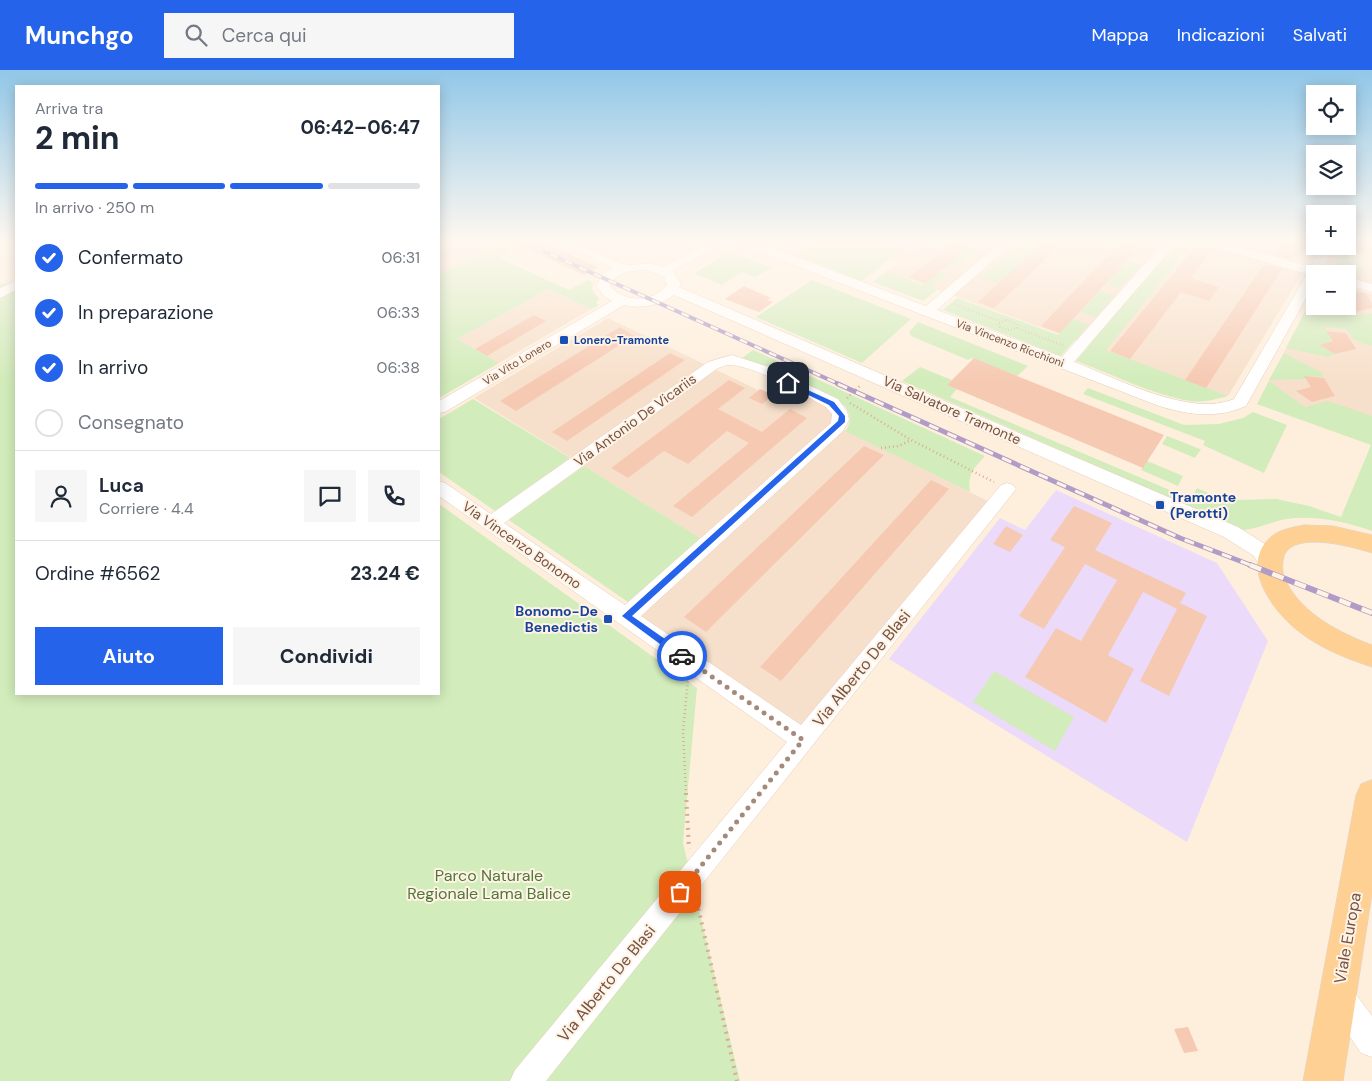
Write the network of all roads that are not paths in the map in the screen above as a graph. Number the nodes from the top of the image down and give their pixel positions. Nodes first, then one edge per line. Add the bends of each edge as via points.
1 (605, 288) edge
2 (868, 288) edge
3 (954, 288) edge
4 (1131, 288) edge
5 (672, 289) joint
6 (1306, 294) edge
7 (621, 300) junction
8 (928, 311) junction
9 (1064, 364) junction
10 (440, 407) edge
11 (440, 488) edge
12 (1007, 489) road end
13 (491, 523) junction
14 (1231, 532) junction
15 (1283, 541) junction
16 (1372, 544) edge
17 (1270, 567) junction
18 (626, 616) junction
19 (1372, 656) edge
20 (803, 740) junction
21 (1372, 800) edge
22 (1338, 994) junction
23 (1372, 1018) edge
24 (1372, 1042) edge
25 (526, 1081) edge
26 (1323, 1081) edge

1 - 7 street via 612,297
2 - 8 street, Via Vincenzo Ricchioni
3 - 8 street
4 - 9 street
5 - 7 street via 651,301
5 - 14 street, Via Salvatore Tramonte
6 - 9 street, Via Vincenzo Ricchioni via 1240,402 1226,408 1200,410 1165,402
7 - 10 street, Via Vito Lonero
8 - 9 street, Via Vincenzo Ricchioni
11 - 13 street, Via Vincenzo Bonomo
12 - 20 street, Via Alberto De Blasi
13 - 18 street, Via Vincenzo Bonomo
13 - 18 street, Via Antonio De Vicariis via 713,365 740,361 832,403 842,416 841,422
14 - 15 street
14 - 17 street via 1261,551
15 - 16 main road via 1300,534 1322,533
15 - 17 main road via 1271,557
17 - 19 main road via 1276,588 1294,611 1321,633
18 - 20 street, Via Vincenzo Bonomo
20 - 25 street, Via Alberto De Blasi
21 - 22 main road, Viale Europa
22 - 23 street
22 - 24 street
22 - 26 main road, Viale Europa

